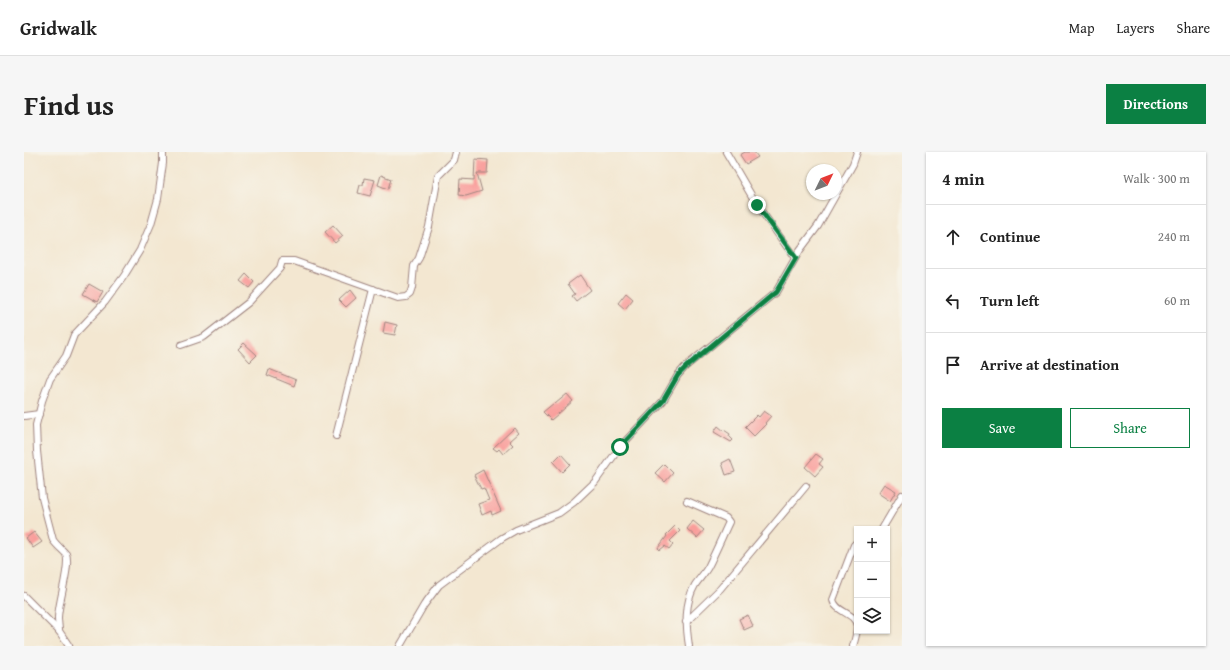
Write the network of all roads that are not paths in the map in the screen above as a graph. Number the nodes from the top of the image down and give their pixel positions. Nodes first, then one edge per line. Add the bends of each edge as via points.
1 (163, 152) edge
2 (456, 152) edge
3 (726, 152) edge
4 (857, 152) edge
5 (796, 258) junction
6 (373, 289) junction
7 (181, 345) dead end
8 (39, 414) junction
9 (24, 416) edge
10 (336, 436) dead end
11 (806, 486) dead end
12 (902, 496) edge
13 (687, 501) dead end
14 (884, 526) edge
15 (854, 545) edge
16 (24, 596) edge
17 (686, 622) junction
18 (59, 630) junction
19 (69, 646) edge
20 (400, 646) edge
21 (689, 646) edge
22 (853, 646) edge

1 - 8 street via 164,163 158,199 140,250 105,302 74,335 66,356 50,379
2 - 6 street via 454,160 438,176 428,227 419,258 414,266 410,294 398,298
3 - 5 street via 757,205
4 - 5 street via 853,164 821,221
5 - 20 street via 776,292 678,375 663,401 620,447 595,482 559,513 502,538 439,585
6 - 7 street via 294,261 282,261 280,268 249,302 204,337
6 - 10 street
8 - 9 street
8 - 18 street via 36,425 42,498 53,540 66,556 58,618
11 - 17 street via 720,589
12 - 14 street
13 - 17 street via 726,518 729,522 708,568 694,586
15 - 22 street via 833,600 836,607 851,616 856,623
16 - 18 street
17 - 21 street
18 - 19 street

